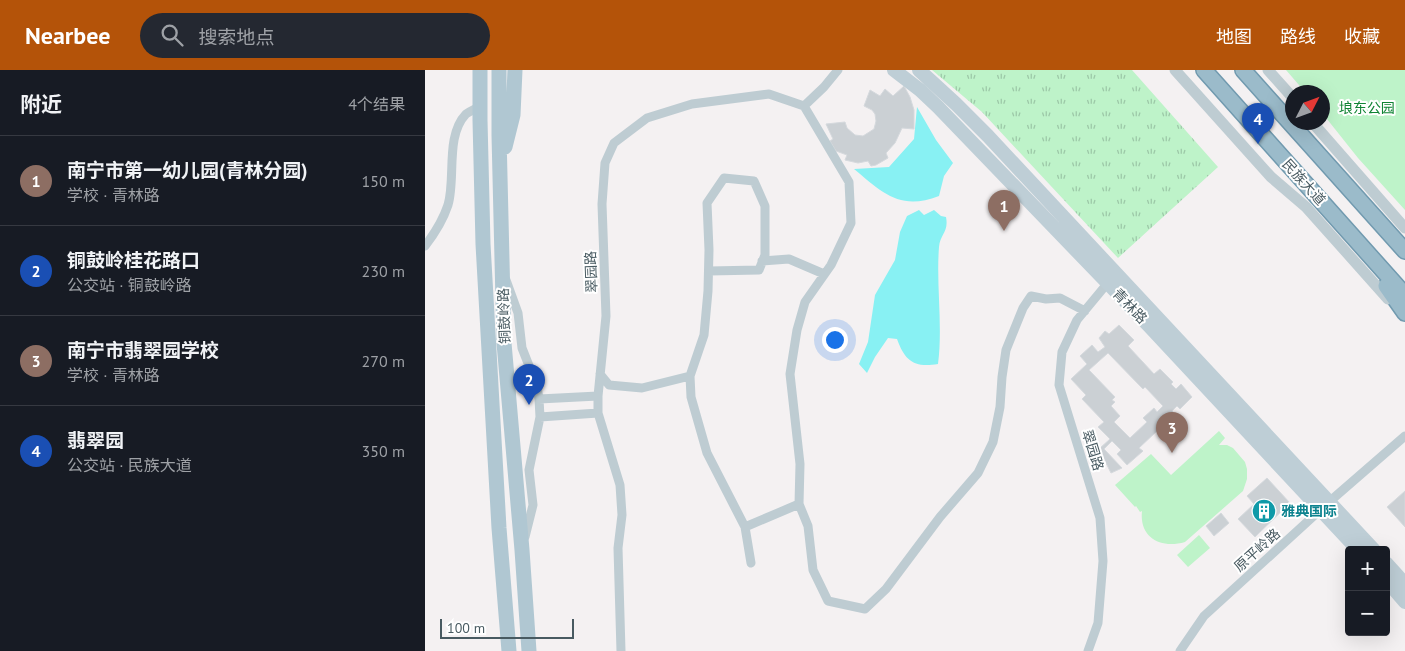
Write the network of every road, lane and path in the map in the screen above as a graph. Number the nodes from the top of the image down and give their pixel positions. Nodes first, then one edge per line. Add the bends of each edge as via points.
1 (481, 70) edge
2 (499, 70) edge
3 (515, 70) edge
4 (838, 70) edge
5 (894, 70) edge
6 (919, 70) edge
7 (1175, 70) edge
8 (1204, 70) edge
9 (1243, 70) edge
10 (1268, 70) edge
11 (1285, 89) edge
12 (480, 106) junction
13 (804, 106) junction
14 (1319, 130) edge
15 (500, 166) junction
16 (1343, 226) junction
17 (1405, 228) edge
18 (425, 246) edge
19 (1405, 251) edge
20 (763, 261) junction
21 (502, 268) junction
22 (709, 271) junction
23 (824, 274) junction
24 (1112, 278) junction
25 (1405, 295) edge
26 (1085, 311) junction
27 (1405, 313) edge
28 (1405, 318) edge
29 (600, 374) junction
30 (690, 376) junction
31 (598, 396) junction
32 (539, 398) junction
33 (598, 413) junction
34 (540, 417) junction
35 (1405, 436) edge
36 (799, 504) junction
37 (1325, 506) junction
38 (745, 527) junction
39 (1356, 546) edge
40 (1370, 546) edge
41 (523, 550) junction
42 (751, 563) dead end
43 (1390, 567) edge
44 (1405, 584) edge
45 (1390, 585) edge
46 (1405, 602) edge
47 (509, 651) edge
48 (529, 651) edge
49 (621, 651) edge
50 (1089, 651) edge
51 (1180, 651) edge

1 - 12 main road, 铜鼓岭路
2 - 15 main road, 铜鼓岭路
3 - 15 main road via 513,115
4 - 13 street
5 - 24 main road, 青林路 via 938,107
6 - 24 main road, 青林路 via 956,104
7 - 28 street via 1271,177 1306,207
8 - 16 highway, 民族大道
9 - 19 highway, 民族大道
10 - 11 street
12 - 18 street via 467,113 460,122 455,136 448,203 440,224
12 - 47 main road, 铜鼓岭路 via 483,253
13 - 23 street via 849,182 851,223
13 - 29 street, 翠园路 via 769,94 692,104 647,118 614,144 605,164 602,204 606,316
14 - 17 street
15 - 21 main road, 铜鼓岭路
16 - 25 highway, 民族大道
16 - 27 highway
20 - 22 street via 759,270
20 - 22 street via 765,206 754,181 724,178 707,203
20 - 23 street via 789,259
21 - 32 street via 518,313 522,348
21 - 41 main road, 铜鼓岭路 via 504,344
22 - 30 street via 704,335
23 - 36 street via 805,302 790,374 800,464
24 - 26 street, 翠园路
24 - 37 main road, 青林路
26 - 36 street via 1060,298 1031,296 1006,350 1001,407 993,442 978,473 886,589 865,609 828,601 813,570 808,526
26 - 50 street, 翠园路 via 1077,320 1062,352 1059,385 1100,518 1103,561 1098,623
29 - 30 street via 609,385 642,388
29 - 31 street, 翠园路
30 - 38 street via 691,397 707,453
31 - 32 street
31 - 33 street, 翠园路
32 - 34 street
33 - 34 street
33 - 49 street, 翠园路 via 620,486
34 - 41 street via 529,470 533,505
35 - 37 street, 原平岭路
36 - 38 street
37 - 39 main road, 青林路
37 - 40 main road, 青林路
37 - 51 street, 原平岭路 via 1204,616
38 - 42 street
41 - 48 main road, 铜鼓岭路
43 - 44 main road
45 - 46 main road

